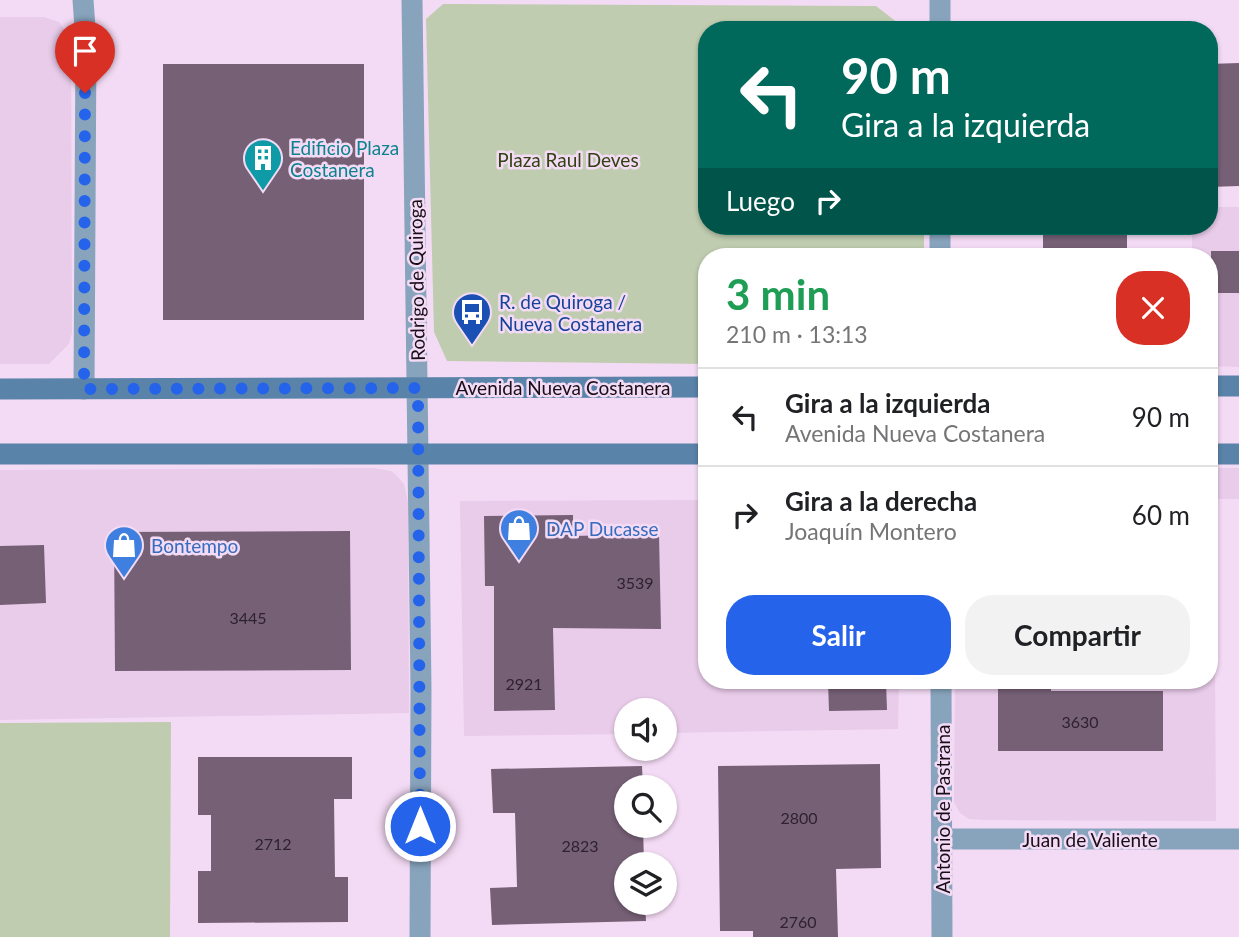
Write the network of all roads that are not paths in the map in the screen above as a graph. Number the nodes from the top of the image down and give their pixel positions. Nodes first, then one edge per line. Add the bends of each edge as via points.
1 (83, 0) edge
2 (412, 0) edge
3 (940, 0) edge
4 (940, 21) edge
5 (1218, 386) edge
6 (1239, 386) edge
7 (698, 387) edge
8 (418, 388) junction
9 (0, 389) edge
10 (84, 389) junction
11 (418, 453) junction
12 (0, 454) edge
13 (698, 454) edge
14 (1218, 454) edge
15 (1239, 454) edge
16 (941, 689) edge
17 (942, 839) junction
18 (1239, 839) edge
19 (420, 937) edge
20 (942, 937) edge

1 - 10 street
2 - 8 street, Rodrigo de Quiroga
3 - 4 street
5 - 6 main road
7 - 8 main road, Avenida Nueva Costanera
8 - 10 main road, Avenida Nueva Costanera
8 - 11 street, Rodrigo de Quiroga
9 - 10 main road, Avenida Nueva Costanera
11 - 12 main road
11 - 13 main road
11 - 19 street, Rodrigo de Quiroga
14 - 15 main road
16 - 17 street, Antonio de Pastrana
17 - 18 street, Juan de Valiente
17 - 20 street, Antonio de Pastrana

